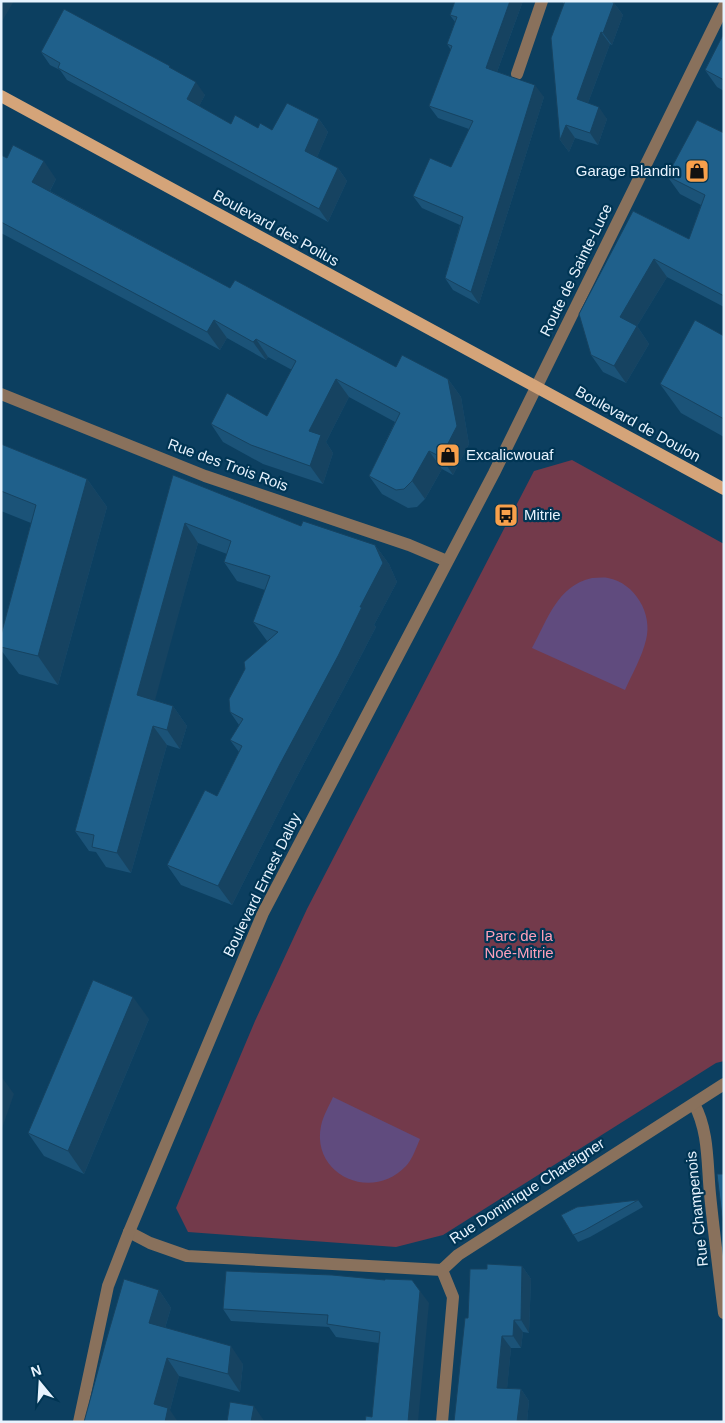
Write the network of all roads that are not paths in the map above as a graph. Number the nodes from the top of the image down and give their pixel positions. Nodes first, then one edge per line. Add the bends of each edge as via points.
1 (542, 1) edge
2 (724, 6) edge
3 (517, 74) dead end
4 (1, 96) edge
5 (537, 386) junction
6 (1, 394) edge
7 (724, 489) edge
8 (447, 561) junction
9 (724, 1084) edge
10 (694, 1104) junction
11 (129, 1232) junction
12 (442, 1270) junction
13 (724, 1313) edge
14 (79, 1422) edge
15 (442, 1422) edge

1 - 3 street
2 - 5 street, Route de Sainte-Luce
4 - 5 main road, Boulevard des Poilus
5 - 7 main road, Boulevard de Doulon
5 - 8 street, Boulevard Ernest Dalby
6 - 8 street, Rue des Trois Rois via 206,476
8 - 11 street, Boulevard Ernest Dalby via 263,913
9 - 10 street, Rue Dominique Chateigner
10 - 12 street, Rue Dominique Chateigner via 458,1255
10 - 13 street, Rue Champenois via 700,1113 706,1139
11 - 12 street via 187,1256
11 - 14 street, Boulevard Ernest Dalby via 108,1286
12 - 15 street via 453,1298

